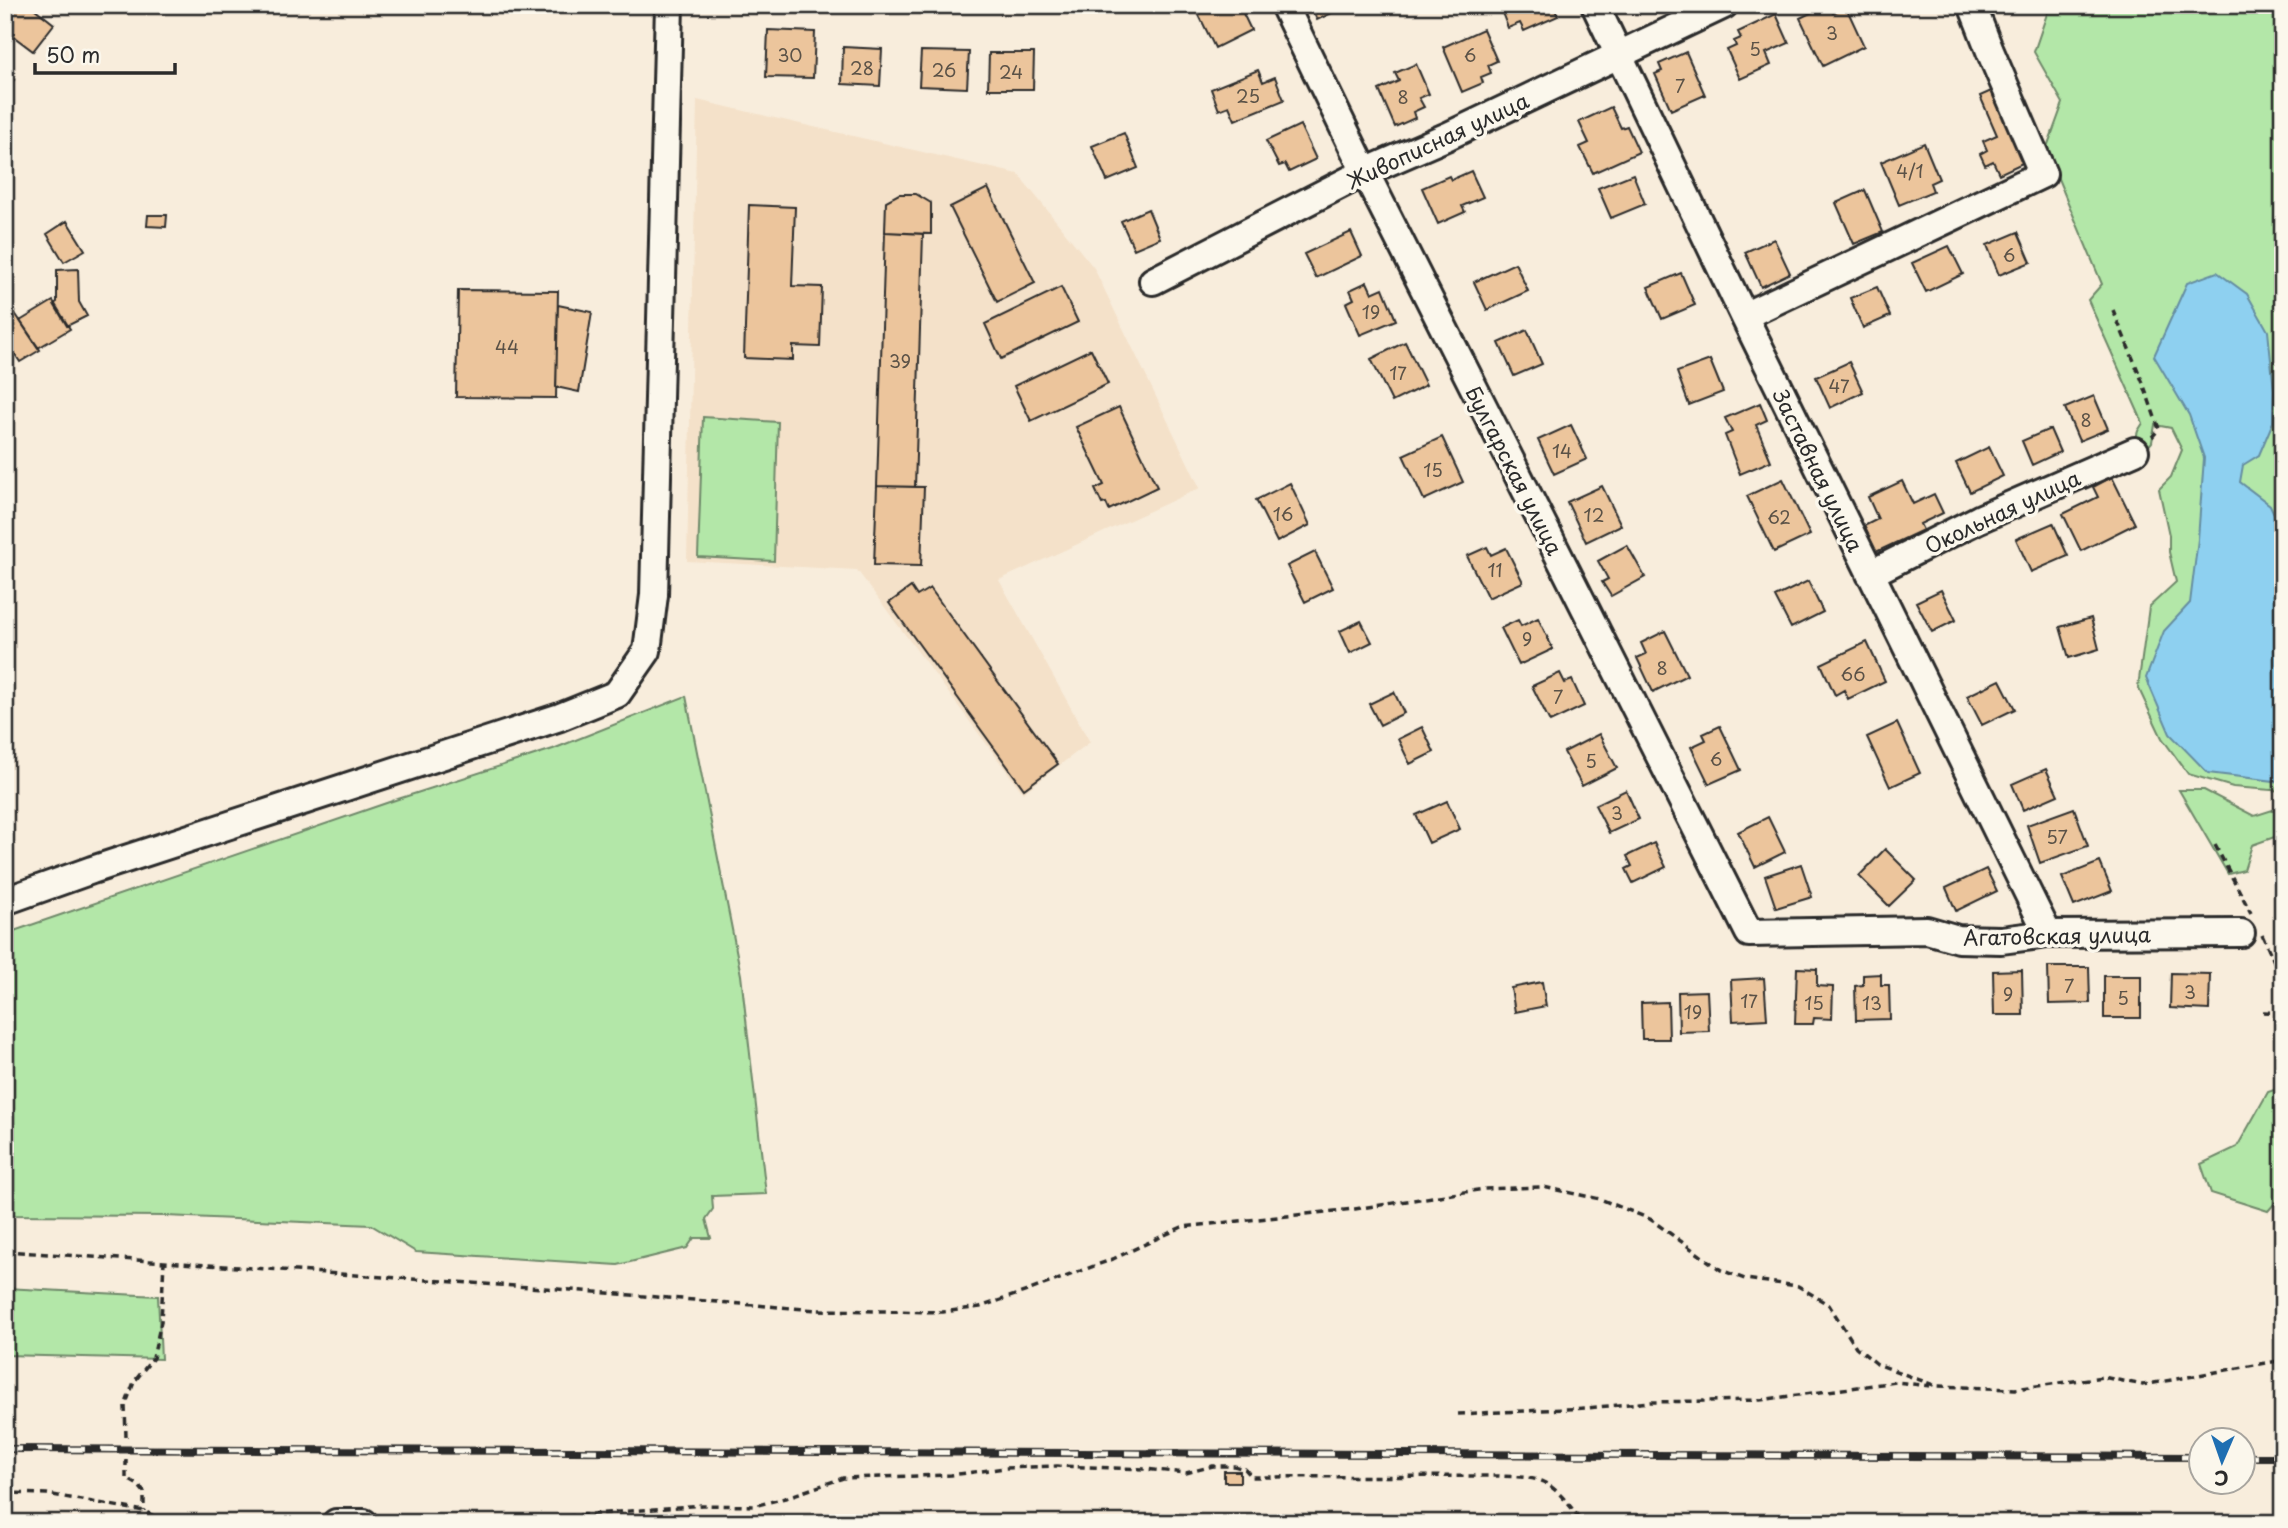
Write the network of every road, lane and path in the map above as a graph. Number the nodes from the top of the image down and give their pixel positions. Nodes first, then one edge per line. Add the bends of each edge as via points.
1 (669, 5) edge
2 (1284, 5) edge
3 (1595, 5) edge
4 (1724, 5) edge
5 (1972, 5) edge
6 (1618, 54) junction
7 (1365, 172) junction
8 (1153, 281) dead end
9 (2113, 310) dead end
10 (1744, 316) junction
11 (2135, 451) joint
12 (1870, 574) junction
13 (5, 901) edge
14 (1749, 933) joint
15 (2048, 933) junction
16 (2241, 933) dead end
17 (2263, 1012) dead end
18 (2283, 1013) edge
19 (5, 1251) edge
20 (164, 1261) junction
21 (2283, 1360) edge
22 (1936, 1386) junction
23 (1458, 1414) dead end
24 (126, 1437) dead end
25 (126, 1459) dead end
26 (5, 1493) edge
27 (144, 1511) junction
28 (168, 1523) edge
29 (232, 1523) edge
30 (291, 1523) edge
31 (336, 1523) edge
32 (364, 1523) edge
33 (544, 1523) edge
34 (1583, 1523) edge

1 - 13 street via 654,595 647,651 617,694 547,722
2 - 7 street, Булгарская улица
3 - 6 street, Заставная улица
4 - 6 street, Живописная улица
5 - 10 street via 2043,173
6 - 7 street, Живописная улица
6 - 10 street, Заставная улица
7 - 8 street, Живописная улица
7 - 14 street, Булгарская улица
9 - 11 path via 2159,429
10 - 12 street, Заставная улица
11 - 12 street, Окольная улица via 1979,519
12 - 15 street, Заставная улица
14 - 15 street, Агатовская улица via 1927,930 1958,939 2001,940
15 - 16 street, Агатовская улица
17 - 18 path
19 - 20 path
20 - 22 path via 816,1310 943,1312 980,1307 1030,1290 1182,1227 1355,1209 1484,1189 1543,1187 1600,1199 1650,1219 1721,1270 1745,1279 1798,1286 1829,1305 1856,1347 1877,1364
20 - 24 path via 161,1322 153,1358 134,1382 125,1406
21 - 22 path via 2143,1385 2103,1377 2015,1389
22 - 23 path via 1896,1382 1760,1400
25 - 27 path via 126,1478 144,1492
26 - 27 path via 47,1494
27 - 28 path
29 - 30 path
31 - 32 street
33 - 34 path via 571,1516 702,1505 754,1506 843,1478 1057,1466 1186,1474 1234,1466 1252,1477 1524,1478 1544,1482

